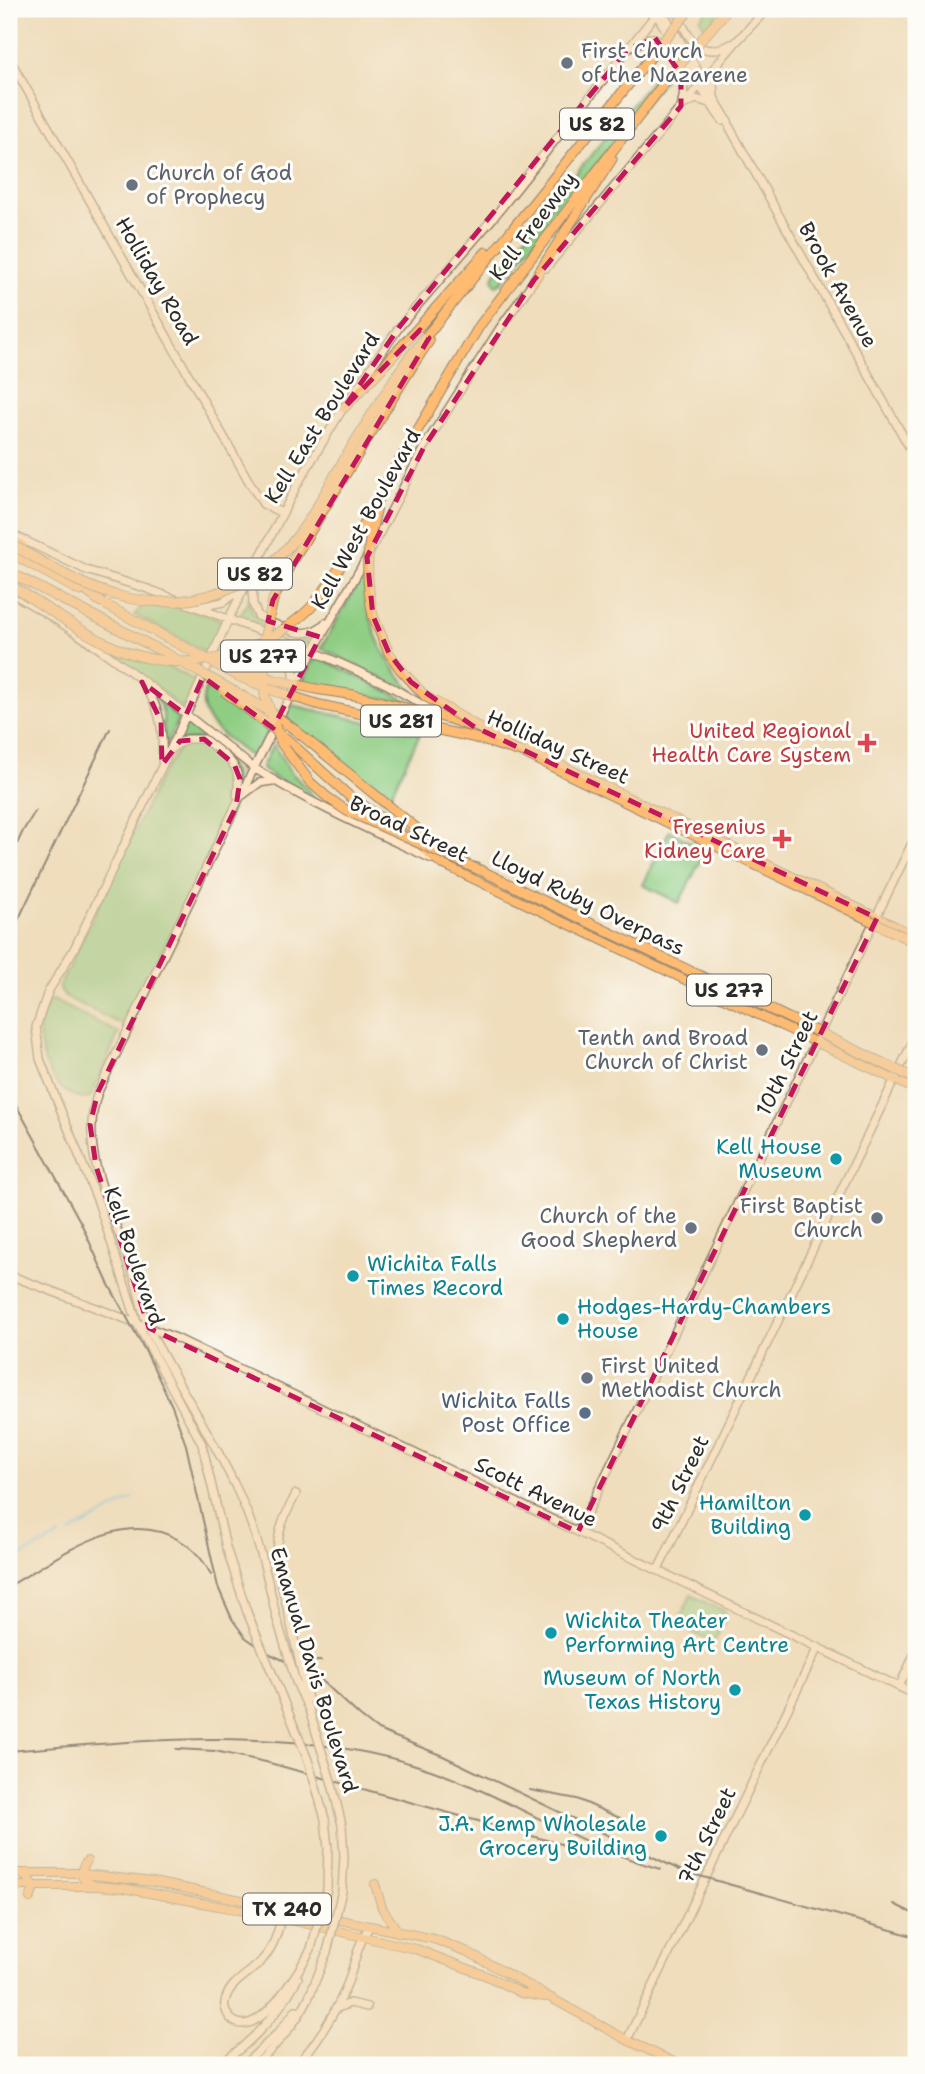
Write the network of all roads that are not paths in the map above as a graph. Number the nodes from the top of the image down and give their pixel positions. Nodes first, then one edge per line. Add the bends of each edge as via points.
1 (676, 9) edge
2 (690, 9) edge
3 (767, 9) edge
4 (656, 10) edge
5 (727, 10) edge
6 (736, 42) junction
7 (628, 50) junction
8 (9, 58) edge
9 (719, 61) junction
10 (701, 82) junction
11 (713, 102) junction
12 (681, 106) junction
13 (639, 116) junction
14 (544, 189) junction
15 (534, 279) junction
16 (463, 290) joint
17 (410, 362) junction
18 (344, 408) junction
19 (916, 459) edge
20 (388, 480) junction
21 (282, 513) junction
22 (9, 535) edge
23 (9, 543) edge
24 (9, 552) edge
25 (9, 572) edge
26 (252, 573) junction
27 (9, 584) edge
28 (245, 587) junction
29 (9, 592) edge
30 (103, 603) junction
31 (198, 607) junction
32 (333, 615) junction
33 (229, 618) junction
34 (268, 633) junction
35 (188, 649) junction
36 (313, 651) junction
37 (167, 654) junction
38 (209, 660) junction
39 (142, 682) junction
40 (293, 688) junction
41 (186, 715) junction
42 (446, 718) junction
43 (168, 752) junction
44 (524, 753) junction
45 (162, 765) junction
46 (254, 768) junction
47 (274, 780) junction
48 (240, 798) junction
49 (236, 807) junction
50 (916, 835) edge
51 (442, 864) junction
52 (479, 870) junction
53 (877, 918) junction
54 (916, 936) edge
55 (916, 943) edge
56 (916, 1035) edge
57 (817, 1042) junction
58 (895, 1079) junction
59 (916, 1079) edge
60 (916, 1090) edge
61 (54, 1091) joint
62 (93, 1108) joint
63 (9, 1275) edge
64 (138, 1325) junction
65 (149, 1328) junction
66 (224, 1464) joint
67 (208, 1466) joint
68 (296, 1494) dead end
69 (578, 1532) junction
70 (658, 1570) junction
71 (818, 1647) junction
72 (916, 1651) edge
73 (899, 1687) junction
74 (916, 1695) edge
75 (309, 1710) junction
76 (87, 1861) dead end
77 (13, 1872) edge
78 (82, 1873) junction
79 (33, 1885) junction
80 (375, 1885) dead end
81 (9, 1886) edge
82 (95, 1886) junction
83 (30, 1898) dead end
84 (284, 1908) junction
85 (281, 1918) junction
86 (370, 1926) junction
87 (399, 1933) junction
88 (362, 1936) junction
89 (312, 1949) junction
90 (315, 1980) junction
91 (551, 1998) junction
92 (367, 2007) dead end
93 (335, 2010) junction
94 (627, 2040) junction
95 (219, 2065) edge
96 (244, 2065) edge
97 (256, 2065) edge
98 (297, 2065) edge
99 (681, 2065) edge

1 - 6 main road via 702,50 720,50
2 - 14 highway, Kell Freeway / US 82, bridge
3 - 6 main road, Kell West Boulevard
4 - 7 main road, Kell East Boulevard
4 - 10 main road, Brook Avenue via 667,19
5 - 13 highway, Kell Freeway / US 82, bridge
6 - 9 main road, Kell West Boulevard
7 - 12 main road via 649,38 667,48 685,84
7 - 18 main road, Kell East Boulevard via 400,326
8 - 21 main road, Holliday Road via 251,485 263,504
9 - 10 main road, Kell West Boulevard
9 - 11 main road
10 - 11 main road, Brook Avenue
10 - 12 main road, Kell West Boulevard
11 - 12 main road via 696,99
11 - 19 main road, Brook Avenue
12 - 15 main road, Kell West Boulevard
13 - 15 highway
13 - 20 highway, Kell Freeway / US 82 via 480,325
14 - 16 highway, Kell Freeway / US 82
14 - 18 highway
15 - 32 main road, Kell West Boulevard via 424,447
16 - 17 highway, US 277
17 - 23 highway, US 82, bridge via 382,397 301,532 277,558 217,594 156,603 122,597 85,584
17 - 52 highway, US 277, bridge via 273,600 263,644 265,696 281,743 327,797 347,811
18 - 21 main road, Kell East Boulevard
20 - 38 highway, US 82, bridge via 313,606 257,646
20 - 44 highway, bridge via 369,533 367,577 373,616 389,653 425,696
21 - 26 main road, Kell East Boulevard
22 - 30 highway
22 - 31 main road, Holliday Street via 86,570
24 - 30 highway, US 281
25 - 37 highway
26 - 28 main road, Kell East Boulevard
26 - 32 main road via 258,616 304,634 320,628
27 - 38 highway, US 82, bridge via 113,646 139,656
28 - 31 main road via 223,602
28 - 33 main road, Kell East Boulevard
29 - 39 main road, Broad Street via 38,607
30 - 35 highway, US 281, bridge
31 - 33 main road, Holliday Street
32 - 36 main road, Kell West Boulevard
33 - 34 main road, Holliday Street
33 - 41 main road, Kell East Boulevard
34 - 36 main road, Holliday Street
34 - 40 main road via 292,659
35 - 38 highway, US 281, bridge
35 - 42 highway, bridge via 275,680
36 - 40 main road, Kell West Boulevard
36 - 42 main road, Holliday Street
37 - 51 highway, bridge via 288,740 348,795
37 - 52 highway, Lloyd Ruby Overpass, bridge via 295,730 436,844
38 - 44 highway, US 281, bridge via 240,677 320,705 472,737
39 - 41 main road, Broad Street
39 - 45 main road via 160,721
40 - 46 main road, Kell West Boulevard
41 - 43 main road, Kell East Boulevard
41 - 46 main road, Broad Street
42 - 53 main road, Holliday Street via 522,746
43 - 45 main road, Kell East Boulevard
43 - 49 main road via 180,741 204,739 237,769
44 - 55 highway, bridge
45 - 61 main road, Kell East Boulevard via 39,1016 37,1048
46 - 47 main road, Broad Street
46 - 48 main road, Kell West Boulevard
47 - 48 main road via 259,783
47 - 51 main road, Broad Street
48 - 49 main road, Kell West Boulevard
49 - 62 main road, Kell West Boulevard
50 - 53 main road, 10th Street
51 - 57 main road, Broad Street
52 - 59 highway, Lloyd Ruby Overpass / US 277, bridge
53 - 54 main road, Holliday Street
53 - 57 main road, 10th Street
56 - 58 main road, 9th Street
57 - 58 main road, Broad Street
57 - 69 main road, 10th Street
58 - 60 main road, Broad Street
58 - 70 main road, 9th Street
61 - 64 main road, Kell Boulevard via 98,1202
62 - 65 main road, Kell Boulevard via 91,1141 96,1166
63 - 64 main road, Scott Avenue
64 - 65 main road, Scott Avenue
64 - 67 main road, Kell Boulevard via 202,1444
65 - 66 main road, Kell Boulevard
65 - 69 main road, Scott Avenue
66 - 75 main road, Emanual Davis Boulevard, bridge via 250,1520 296,1682
67 - 89 main road, Emanual Davis Boulevard, bridge via 247,1612 308,1760 325,1819 327,1889
68 - 75 main road, bridge via 276,1546
69 - 70 main road, Scott Avenue
70 - 71 main road, Scott Avenue
71 - 73 main road, Scott Avenue
71 - 94 main road, 7th Street
72 - 73 main road
73 - 74 main road, Scott Avenue
75 - 90 main road, Emanual Davis Boulevard, bridge via 342,1825 344,1857 342,1892
76 - 78 main road
77 - 78 main road, TX 240
77 - 79 main road
78 - 82 main road via 85,1882
78 - 84 main road, TX 240
79 - 81 main road, TX 240
79 - 82 main road, TX 240
79 - 83 main road
80 - 87 main road via 382,1908
82 - 85 main road, TX 240
84 - 85 main road
84 - 86 main road, TX 240
85 - 88 main road, TX 240
85 - 89 main road via 270,1951 226,1996 227,2013 235,2022 253,2022 268,2011
86 - 87 main road, TX 240
86 - 88 main road
87 - 91 main road, TX 240 via 434,1939 468,1952
88 - 91 main road, TX 240 via 416,1949 521,1993
88 - 93 main road
89 - 95 main road via 273,2017
90 - 96 main road via 278,2033
90 - 97 main road via 299,2014
91 - 94 main road, TX 240
92 - 93 main road via 350,2003
93 - 98 main road
94 - 99 main road, TX 240

